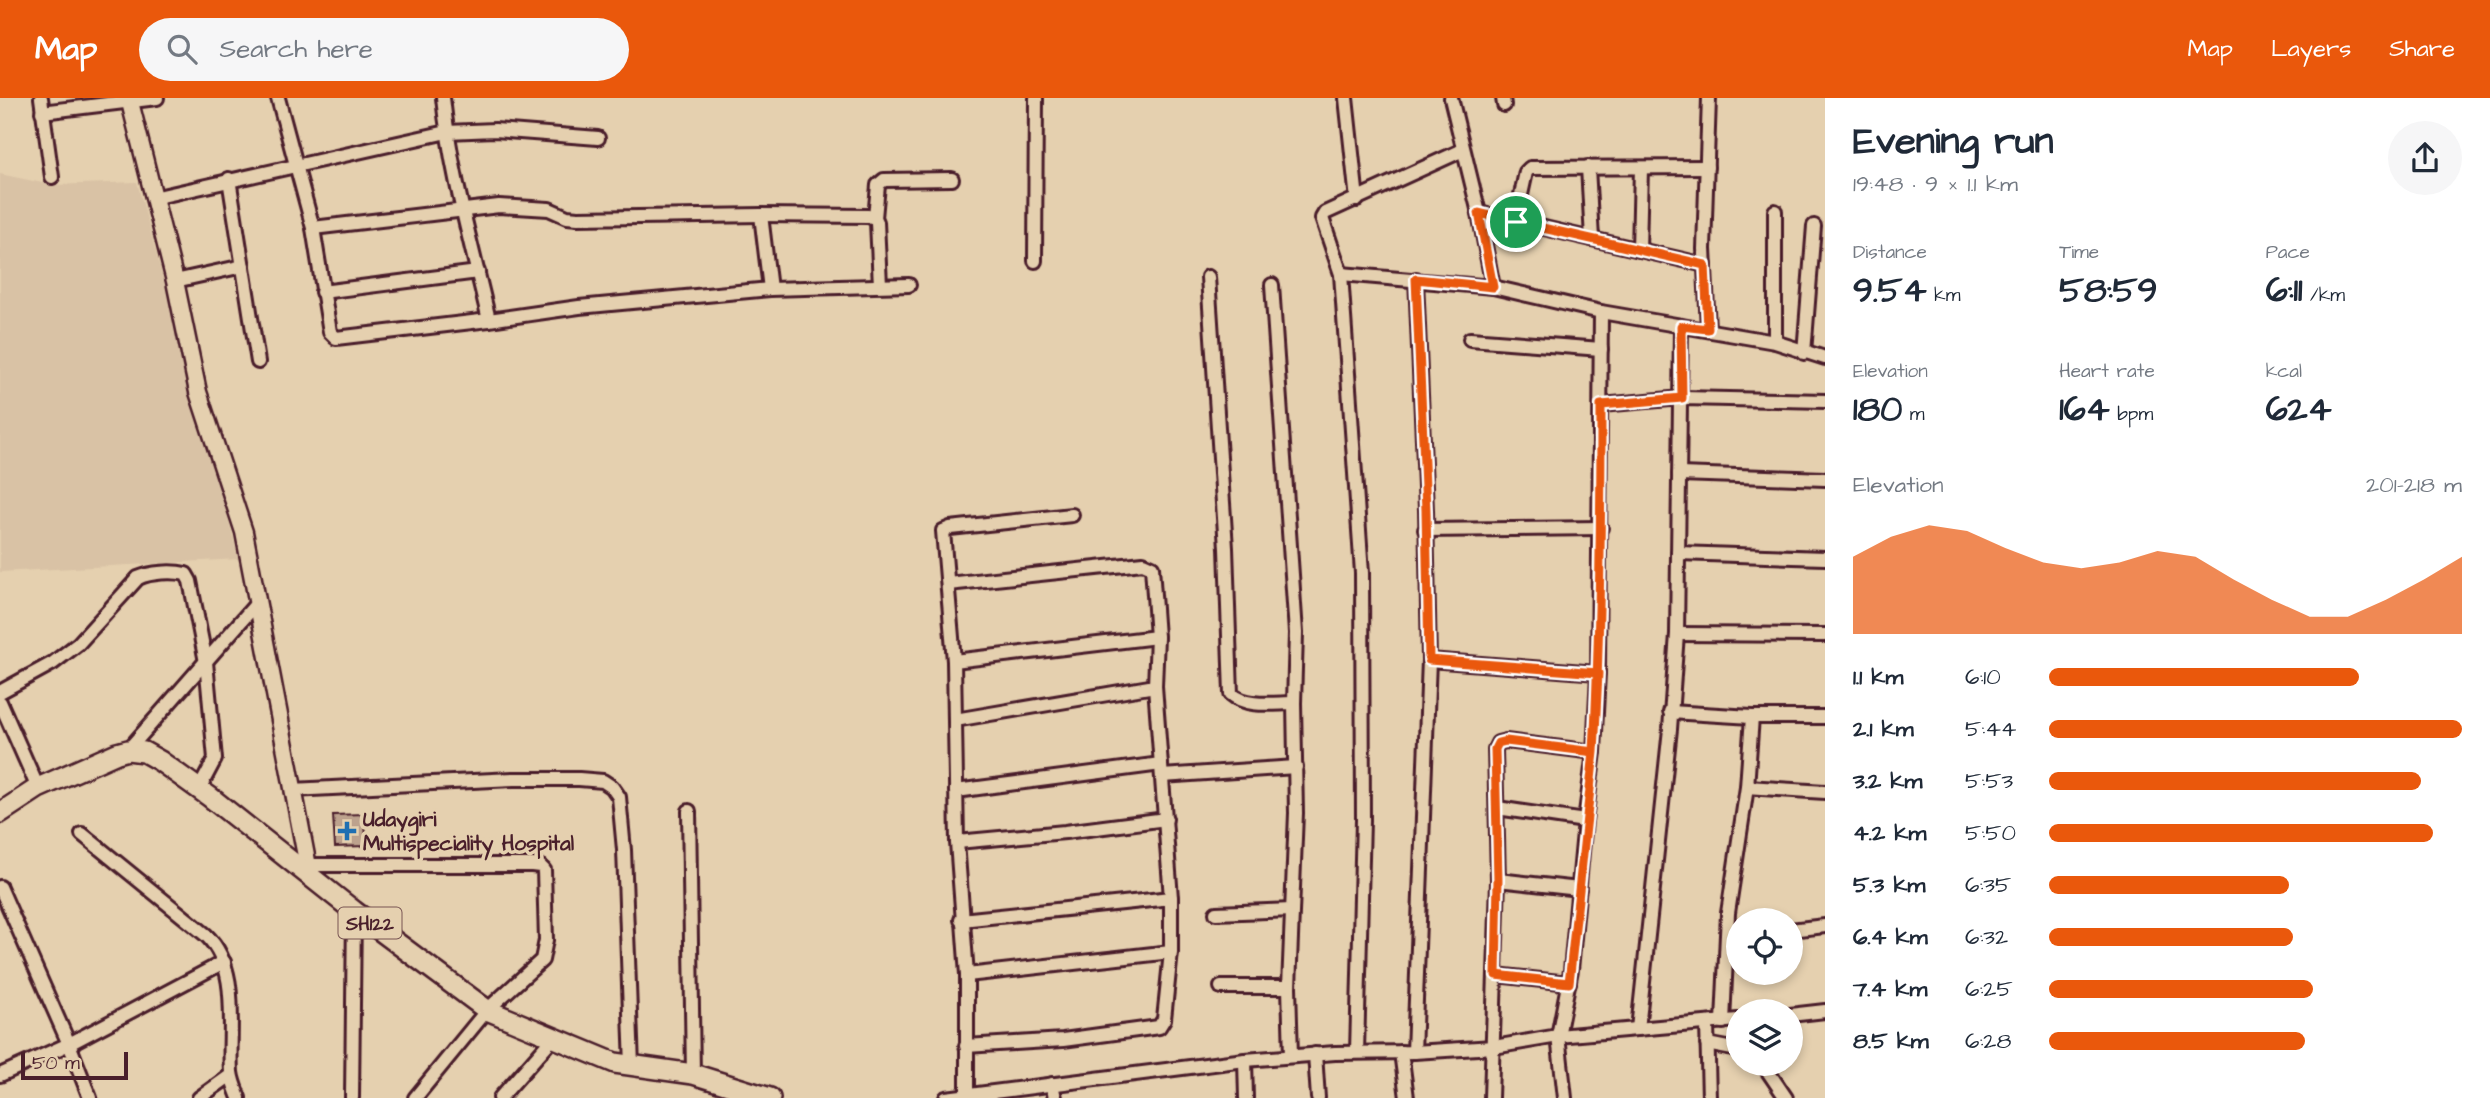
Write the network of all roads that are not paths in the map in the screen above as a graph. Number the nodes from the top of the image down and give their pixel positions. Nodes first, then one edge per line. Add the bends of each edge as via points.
1 (41, 98) edge
2 (157, 98) edge
3 (278, 98) edge
4 (443, 98) edge
5 (1036, 98) edge
6 (1346, 98) edge
7 (1451, 98) edge
8 (1709, 98) edge
9 (130, 100) edge
10 (42, 112) junction
11 (447, 132) junction
12 (598, 138) dead end
13 (1463, 150) junction
14 (298, 165) junction
15 (1588, 167) junction
16 (1707, 167) junction
17 (1641, 168) junction
18 (52, 177) dead end
19 (229, 179) junction
20 (951, 179) dead end
21 (153, 198) junction
22 (1357, 200) junction
23 (462, 209) junction
24 (1775, 211) dead end
25 (1479, 213) junction
26 (761, 215) junction
27 (875, 218) junction
28 (1516, 222) junction
29 (1814, 226) dead end
30 (313, 228) junction
31 (1592, 239) junction
32 (1639, 250) junction
33 (1035, 261) dead end
34 (1337, 264) junction
35 (1705, 265) junction
36 (243, 266) junction
37 (478, 272) junction
38 (1208, 277) dead end
39 (1416, 279) junction
40 (175, 281) junction
41 (880, 285) junction
42 (909, 285) dead end
43 (1272, 285) dead end
44 (1493, 287) junction
45 (769, 289) junction
46 (322, 292) junction
47 (1601, 312) junction
48 (489, 320) junction
49 (1681, 326) junction
50 (1708, 329) junction
51 (1470, 339) dead end
52 (1775, 342) junction
53 (1601, 349) junction
54 (1804, 353) junction
55 (1825, 358) edge
56 (258, 362) dead end
57 (1682, 398) junction
58 (1825, 401) edge
59 (1601, 405) junction
60 (1679, 474) junction
61 (1825, 479) edge
62 (1072, 515) dead end
63 (1601, 528) junction
64 (1425, 530) junction
65 (1678, 553) junction
66 (1825, 558) edge
67 (948, 584) junction
68 (257, 603) junction
69 (1677, 635) junction
70 (1825, 635) edge
71 (1157, 637) junction
72 (1429, 660) junction
73 (954, 661) junction
74 (206, 662) junction
75 (1598, 673) junction
76 (1155, 686) junction
77 (0, 692) edge
78 (0, 702) edge
79 (1294, 703) junction
80 (1670, 712) junction
81 (1752, 717) junction
82 (1825, 717) edge
83 (955, 720) junction
84 (128, 750) junction
85 (1594, 752) junction
86 (1296, 767) junction
87 (1162, 770) junction
88 (1746, 787) junction
89 (38, 788) junction
90 (199, 789) junction
91 (292, 790) junction
92 (956, 791) junction
93 (1825, 792) edge
94 (1497, 808) junction
95 (689, 811) dead end
96 (0, 813) edge
97 (1166, 820) junction
98 (1585, 821) junction
99 (82, 834) dead end
100 (957, 842) junction
101 (309, 871) junction
102 (1498, 880) junction
103 (0, 887) edge
104 (1579, 889) junction
105 (1171, 898) junction
106 (1729, 908) edge
107 (1292, 910) junction
108 (354, 911) junction
109 (1216, 912) dead end
110 (961, 920) junction
111 (1825, 926) edge
112 (1803, 929) edge
113 (1171, 951) junction
114 (224, 962) junction
115 (967, 975) junction
116 (1496, 975) junction
117 (1569, 983) junction
118 (1727, 985) edge
119 (1221, 987) dead end
120 (1289, 987) junction
121 (487, 1010) junction
122 (1825, 1011) edge
123 (1803, 1014) edge
124 (1723, 1022) junction
125 (1726, 1022) edge
126 (1707, 1024) junction
127 (1638, 1029) junction
128 (1558, 1036) junction
129 (553, 1038) junction
130 (69, 1044) junction
131 (1707, 1044) junction
132 (966, 1046) junction
133 (1494, 1047) junction
134 (1726, 1048) edge
135 (1357, 1052) junction
136 (1408, 1052) junction
137 (1315, 1054) junction
138 (1291, 1056) junction
139 (1245, 1060) junction
140 (632, 1066) junction
141 (693, 1074) junction
142 (0, 1075) edge
143 (232, 1075) junction
144 (1771, 1076) edge
145 (1052, 1084) junction
146 (967, 1095) junction
147 (90, 1098) edge
148 (199, 1098) edge
149 (239, 1098) edge
150 (352, 1098) edge
151 (415, 1098) edge
152 (500, 1098) edge
153 (770, 1098) edge
154 (946, 1098) edge
155 (1055, 1098) edge
156 (1246, 1098) edge
157 (1318, 1098) edge
158 (1407, 1098) edge
159 (1492, 1098) edge
160 (1565, 1098) edge
161 (1709, 1098) edge
162 (1786, 1098) edge

1 - 10 street
2 - 9 street
3 - 14 street
4 - 11 street
5 - 33 street
6 - 22 street
7 - 13 street
8 - 16 street
9 - 10 street
9 - 21 street
10 - 18 street
11 - 12 street via 495,130
11 - 14 street
11 - 23 street
13 - 22 street
13 - 25 street
14 - 19 street
14 - 30 street
15 - 17 street
15 - 28 street via 1530,168
15 - 31 street
16 - 17 street
16 - 35 street
17 - 32 street
19 - 21 street
19 - 36 street
20 - 27 street via 884,180 878,185
21 - 40 street
22 - 34 street via 1322,218
23 - 26 street via 550,209 578,218
23 - 30 street
23 - 37 street
24 - 52 street
25 - 28 street
25 - 44 street
26 - 27 street
26 - 45 street
27 - 41 street
28 - 31 street
29 - 54 street
30 - 46 street
31 - 32 street
32 - 35 street
34 - 39 street
34 - 135 street via 1362,573 1363,820
35 - 50 street
36 - 40 street
36 - 56 street
37 - 46 street
37 - 48 street
38 - 79 street via 1231,694 1246,702
39 - 44 street
39 - 64 street
40 - 68 street via 198,392 244,532
41 - 42 street
41 - 45 street
43 - 79 street via 1296,633
44 - 47 street
45 - 48 street
46 - 48 street via 330,332 336,338
47 - 49 street
47 - 53 street
49 - 50 street
49 - 57 street
50 - 52 street
51 - 53 street
52 - 54 street
53 - 59 street
54 - 55 street
57 - 58 street
57 - 59 street
57 - 60 street
59 - 63 street
60 - 61 street
60 - 65 street
62 - 67 street via 946,529
63 - 64 street
63 - 75 street
64 - 72 street
65 - 66 street
65 - 69 street
67 - 71 street via 1150,564
67 - 73 street
68 - 74 street
68 - 91 street
69 - 70 street
69 - 80 street
71 - 73 street
71 - 76 street
72 - 75 street
72 - 136 street
73 - 83 street
74 - 77 street via 188,577 178,572 146,575 65,655
74 - 84 street
74 - 90 street via 215,759
75 - 85 street
76 - 83 street
76 - 87 street
78 - 89 street
79 - 86 street
80 - 81 street
80 - 127 street
81 - 82 street
81 - 88 street
83 - 92 street
84 - 89 main road
84 - 90 main road, SH122 via 144,751
85 - 94 street via 1498,743
85 - 98 street
86 - 87 street
86 - 107 street
87 - 92 street
87 - 97 street
88 - 93 street
88 - 106 street
89 - 96 main road
90 - 101 main road, SH122
91 - 101 street
91 - 140 street via 553,779 603,781 612,787 619,797 624,850
92 - 100 street
94 - 98 street
94 - 102 street
95 - 141 street
97 - 100 street
97 - 105 street
98 - 104 street
99 - 114 street via 206,935
100 - 110 street
101 - 108 main road, SH122
101 - 121 street via 540,866 545,875 542,960
102 - 104 street
102 - 116 street
103 - 130 street
104 - 117 street
105 - 110 street
105 - 113 street
107 - 109 street
107 - 120 street
108 - 121 main road, SH122
108 - 150 street
110 - 115 street
111 - 112 street
113 - 115 street
113 - 132 street via 1164,1019 1159,1027 1063,1040
114 - 130 street
114 - 143 street
115 - 132 street
116 - 117 street
116 - 133 street
117 - 128 street
118 - 124 street
119 - 120 street
120 - 138 street
121 - 129 main road, SH122
121 - 151 street
122 - 123 street
124 - 125 street
124 - 126 street
126 - 127 street
126 - 131 street
127 - 128 street
128 - 133 street
128 - 160 street
129 - 140 main road, SH122
129 - 152 street
130 - 142 street
130 - 147 street
131 - 134 street
131 - 161 street
132 - 146 street
133 - 136 street
133 - 159 street
135 - 136 street
135 - 137 street
136 - 158 street
137 - 138 street
137 - 157 street
138 - 139 street
139 - 145 street
139 - 156 street
140 - 141 main road, SH122
141 - 153 main road, SH122
143 - 148 street
143 - 149 street
144 - 162 street
145 - 146 street
145 - 155 street
146 - 154 street

